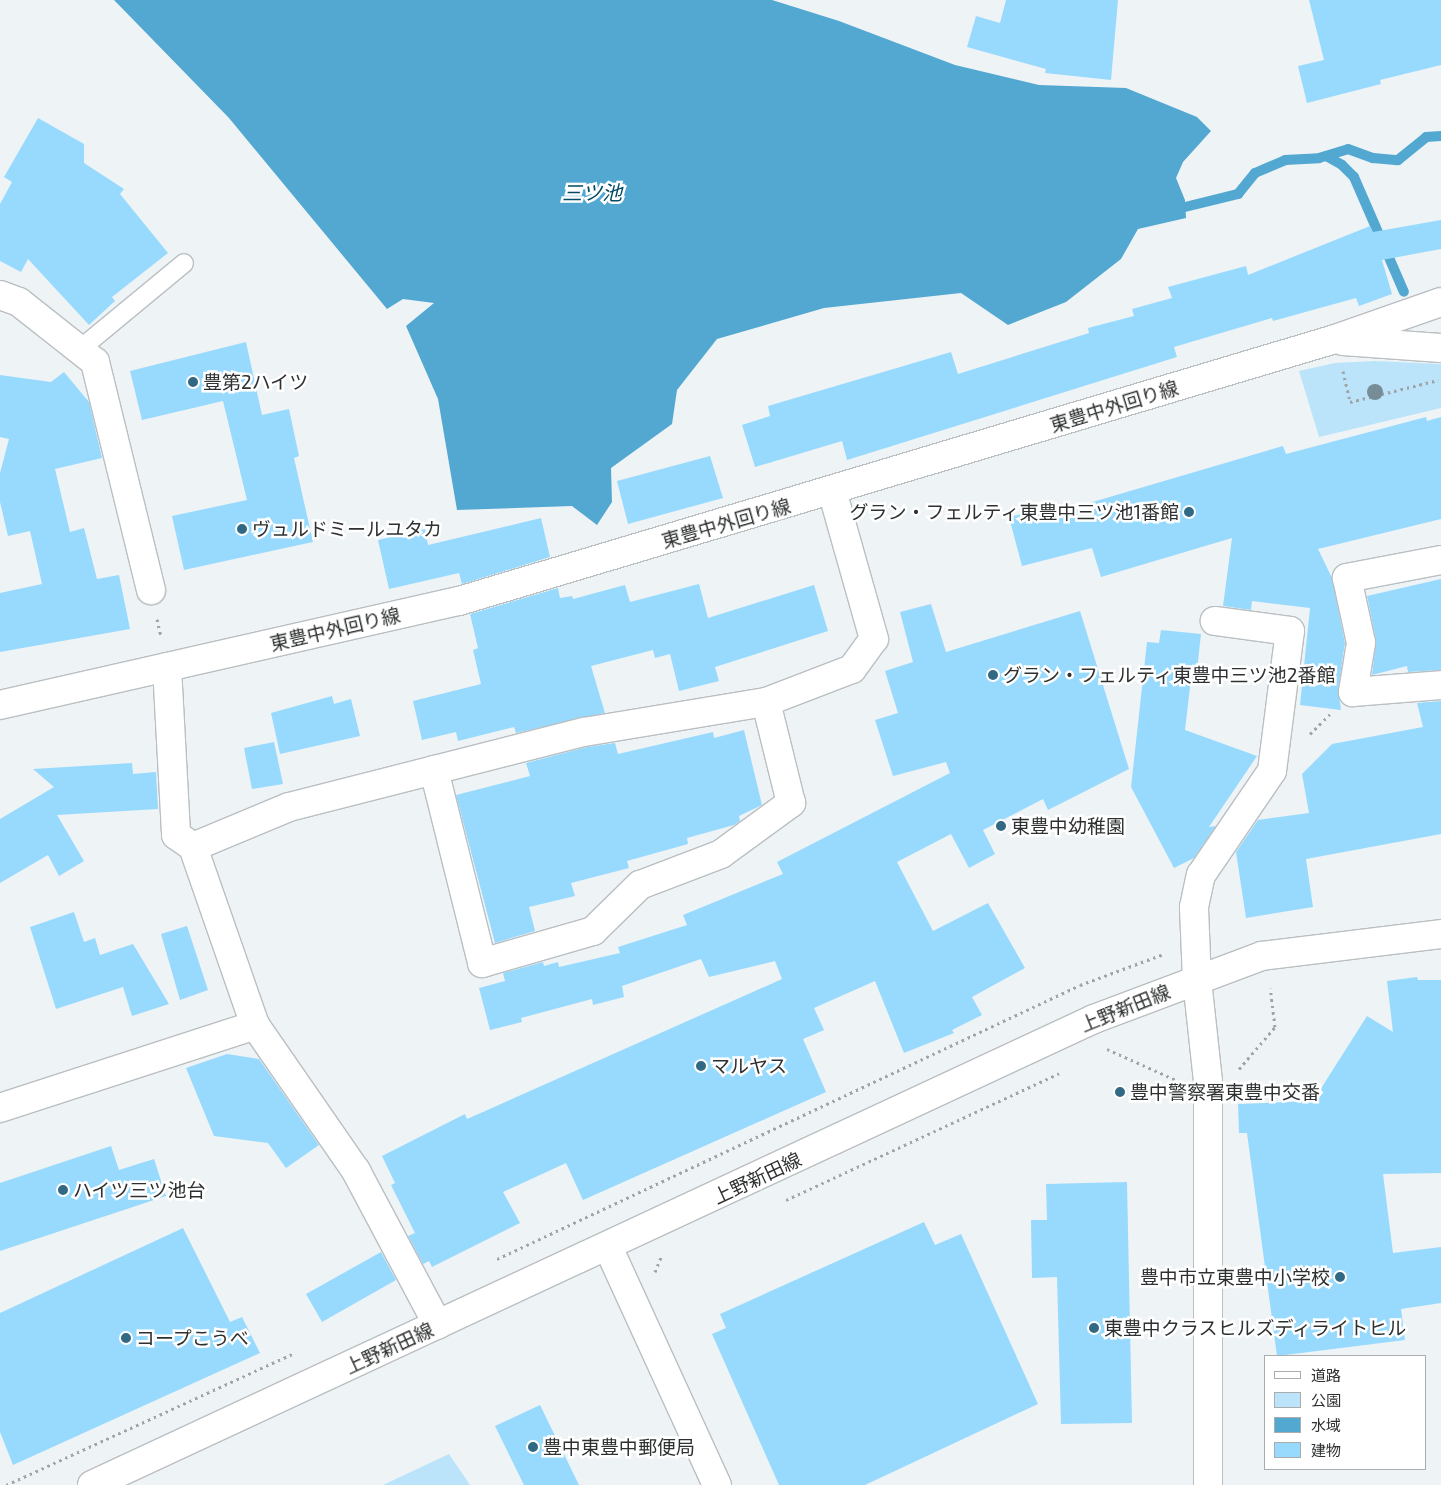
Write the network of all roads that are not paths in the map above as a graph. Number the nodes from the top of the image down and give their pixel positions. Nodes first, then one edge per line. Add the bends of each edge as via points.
1 (184, 263) dead end
2 (0, 295) edge
3 (1441, 302) edge
4 (1332, 340) junction
5 (1440, 348) edge
6 (79, 350) junction
7 (832, 492) junction
8 (1441, 560) edge
9 (150, 590) road end
10 (1215, 621) dead end
11 (167, 667) junction
12 (1441, 685) edge
13 (766, 702) junction
14 (0, 705) edge
15 (434, 770) junction
16 (193, 847) junction
17 (1441, 934) edge
18 (1197, 980) junction
19 (255, 1024) junction
20 (0, 1108) edge
21 (608, 1247) junction
22 (438, 1325) junction
23 (92, 1485) edge
24 (718, 1485) edge
25 (1208, 1485) edge

1 - 6 lane
2 - 6 street via 19,302
3 - 4 street, 東豊中外回り線
4 - 5 street
4 - 7 street, 東豊中外回り線
6 - 9 street via 94,362
7 - 11 street, 東豊中外回り線 via 459,601
7 - 13 street via 874,639 852,669
8 - 12 street via 1347,578 1360,643 1353,692
10 - 18 street via 1290,631 1272,772 1201,875 1194,907
11 - 14 street, 東豊中外回り線
11 - 16 street via 176,835
13 - 15 street via 584,732
13 - 15 street via 791,802 721,854 640,885 593,931 482,963
15 - 16 street via 289,807
16 - 19 street
17 - 18 street, 上野新田線 via 1262,956
18 - 21 street, 上野新田線 via 1094,1019
18 - 25 street via 1208,1081
19 - 20 street
19 - 22 street via 356,1170
21 - 22 street, 上野新田線
21 - 24 street
22 - 23 street, 上野新田線

